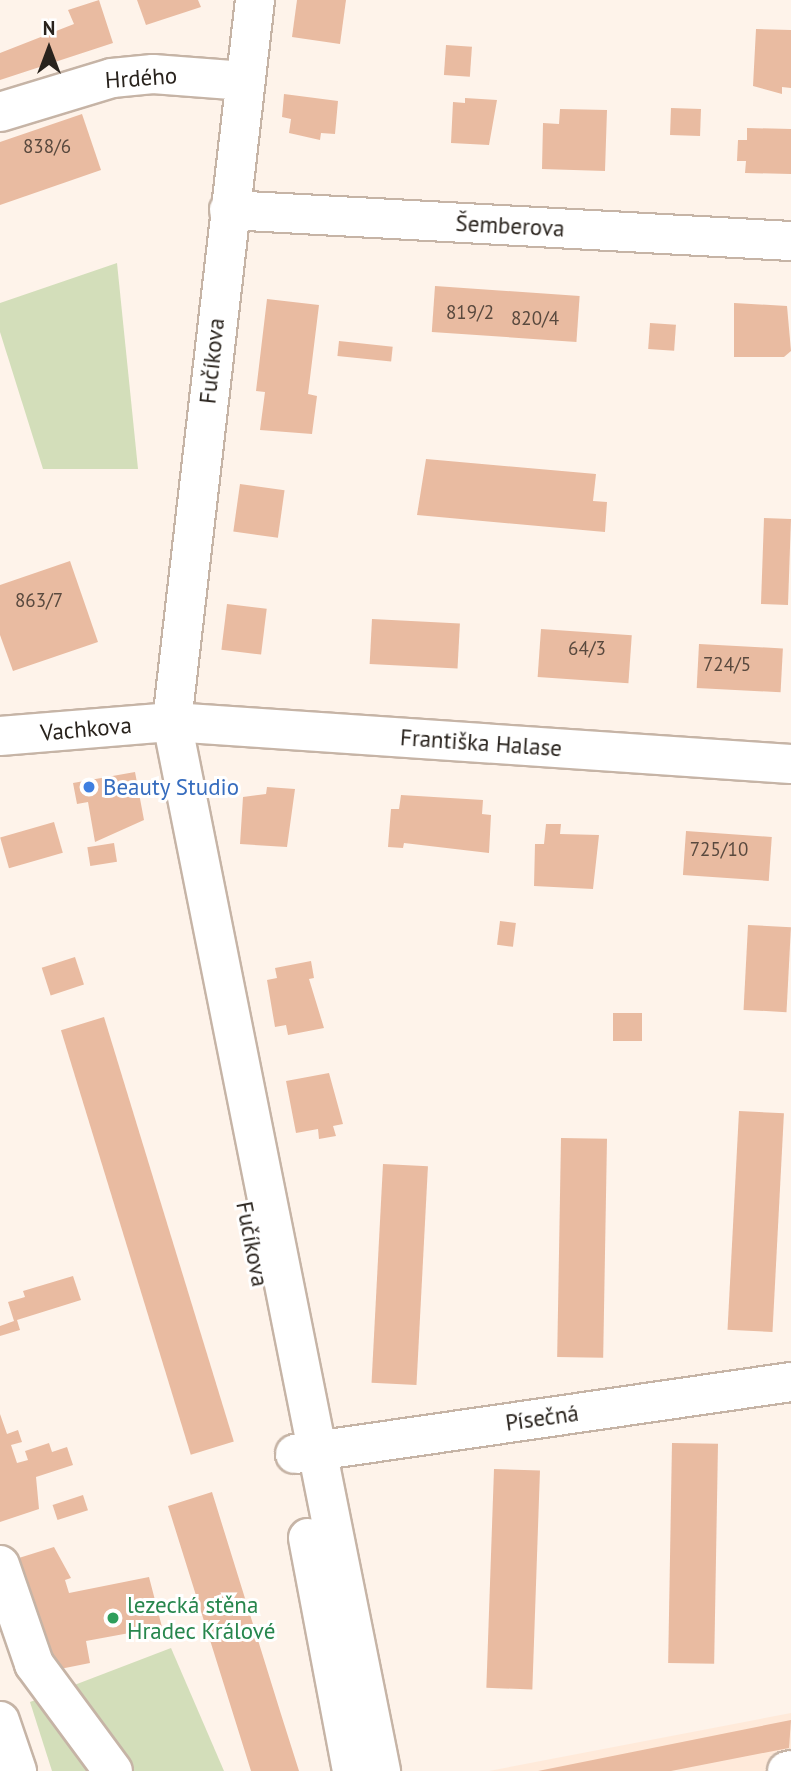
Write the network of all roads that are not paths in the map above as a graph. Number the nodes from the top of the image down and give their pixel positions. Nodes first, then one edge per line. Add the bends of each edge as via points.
1 (255, 0) edge
2 (245, 81) junction
3 (0, 112) edge
4 (229, 210) junction
5 (791, 241) edge
6 (172, 722) junction
7 (0, 736) edge
8 (791, 764) edge
9 (791, 1382) edge
10 (306, 1453) junction
11 (0, 1565) edge
12 (0, 1721) edge
13 (18, 1771) edge
14 (113, 1771) edge
15 (352, 1771) edge
16 (382, 1771) edge

1 - 2 street, Fučíkova
2 - 3 street, Hrdého via 165,74 113,78 80,84
2 - 4 street, Fučíkova
4 - 5 street, Šemberova
4 - 6 street, Fučíkova
6 - 7 street, Vachkova
6 - 8 street, Františka Halase
6 - 10 street, Fučíkova
9 - 10 street, Písečná
10 - 15 street, Fučíkova
10 - 16 street, Fučíkova
11 - 14 street via 34,1664
12 - 13 street

